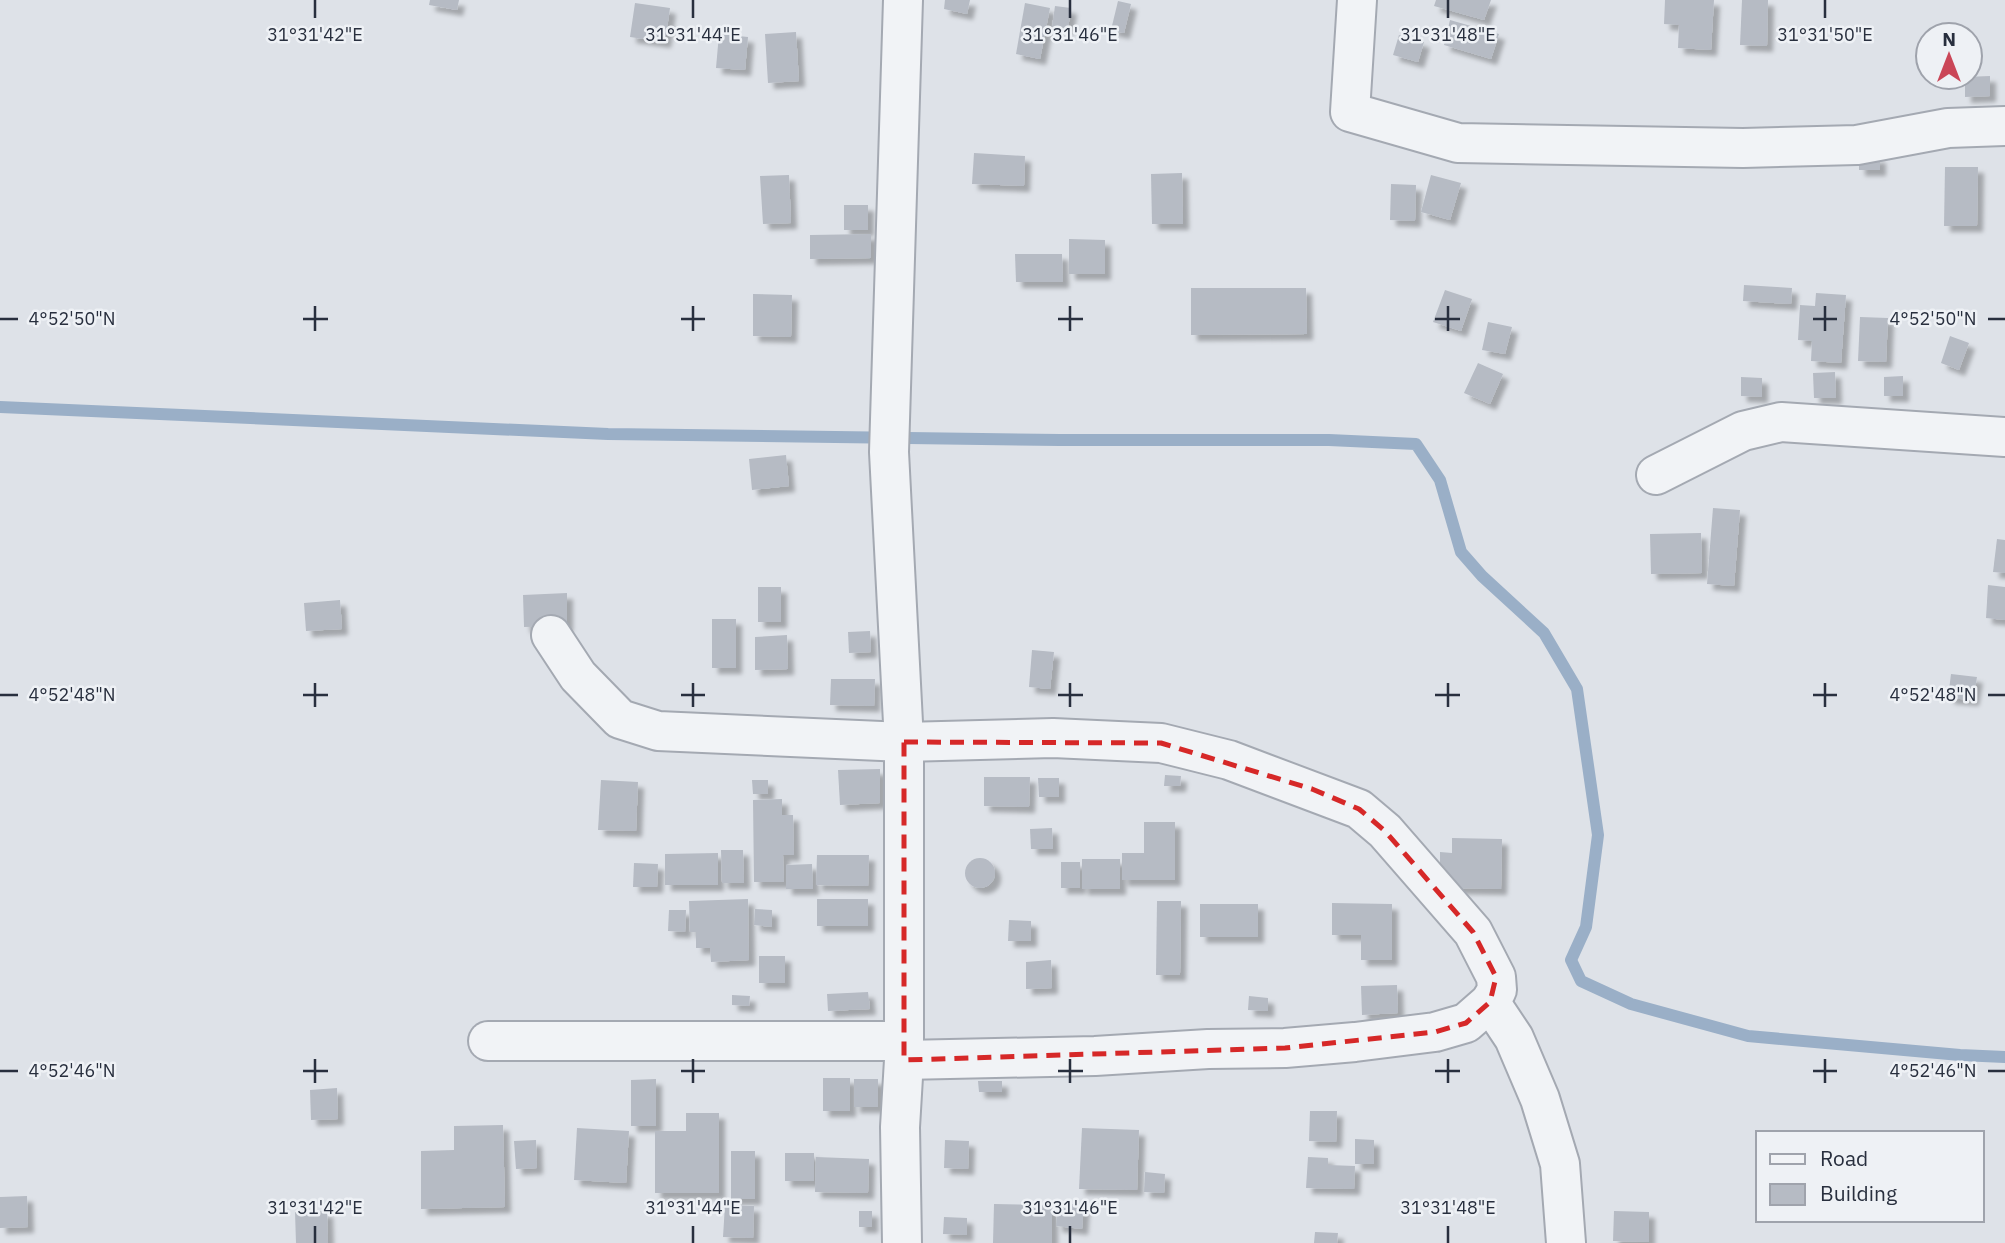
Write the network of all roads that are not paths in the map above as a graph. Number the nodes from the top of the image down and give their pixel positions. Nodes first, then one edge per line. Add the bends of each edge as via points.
1 (903, 0) edge
2 (1357, 0) edge
3 (2005, 126) edge
4 (2005, 437) edge
5 (1656, 475) dead end
6 (551, 635) dead end
7 (904, 742) junction
8 (1490, 1002) junction
9 (488, 1041) dead end
10 (904, 1051) junction
11 (902, 1243) edge
12 (1566, 1243) edge

1 - 7 street via 889,452
2 - 3 street via 1350,112 1458,143 1742,148 1857,145 1948,128
4 - 5 street via 1781,422 1742,431
6 - 7 street via 578,676 620,719 658,732
7 - 8 street via 1053,738 1161,743 1229,760 1359,809 1385,831 1473,932 1496,977 1497,990
7 - 10 street
8 - 10 street via 1466,1023 1436,1032 1355,1042 1095,1056
8 - 12 street via 1514,1038 1544,1112 1560,1164
9 - 10 street
10 - 11 street

